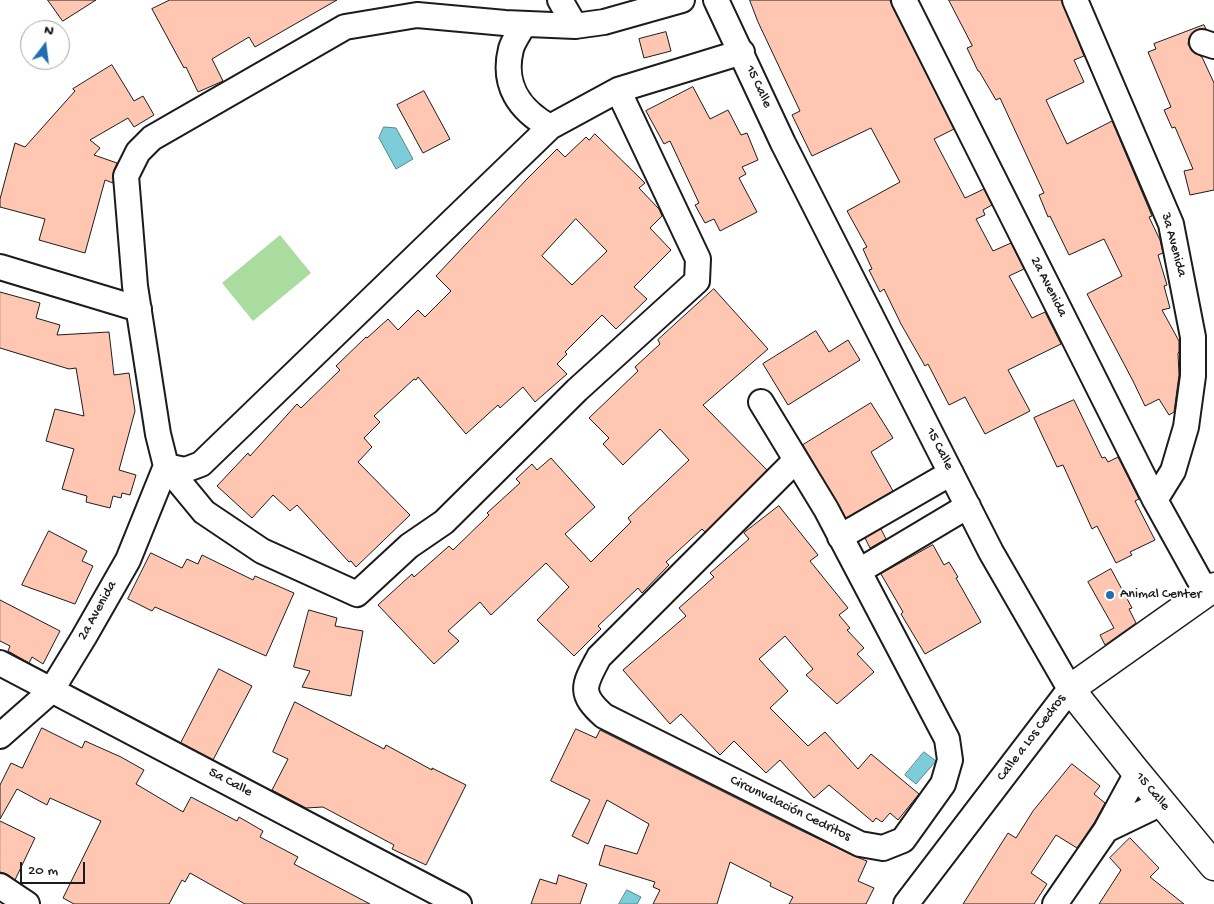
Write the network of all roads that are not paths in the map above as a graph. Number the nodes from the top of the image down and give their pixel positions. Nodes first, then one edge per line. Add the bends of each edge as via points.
1 (560, 0) edge
2 (682, 0) edge
3 (716, 0) edge
4 (904, 0) edge
5 (1075, 0) edge
6 (524, 24) junction
7 (575, 26) junction
8 (742, 52) junction
9 (618, 90) junction
10 (550, 127) junction
11 (0, 267) edge
12 (139, 309) junction
13 (761, 402) dead end
14 (796, 460) junction
15 (166, 466) junction
16 (951, 472) junction
17 (1155, 500) junction
18 (968, 506) junction
19 (840, 537) junction
20 (859, 571) junction
21 (1205, 584) edge
22 (0, 663) edge
23 (1070, 688) junction
24 (51, 691) junction
25 (0, 736) edge
26 (1137, 773) junction
27 (1162, 803) junction
28 (1106, 830) junction
29 (1214, 866) edge
30 (0, 886) edge
31 (27, 904) edge
32 (459, 904) edge
33 (906, 904) edge
34 (1055, 904) edge

1 - 7 street
2 - 7 street via 604,22
3 - 8 street, 15 Calle
4 - 17 street, 2a Avenida
5 - 17 street, 3a Avenida via 1170,224 1193,337 1193,376 1186,427 1173,471
6 - 7 street
6 - 10 street via 511,48 508,73 517,100 535,119
6 - 12 street via 417,15 345,27 152,138 138,152 126,176
8 - 9 street
8 - 16 street, 15 Calle via 783,143
9 - 10 street
9 - 15 street via 698,259 697,281 577,390 444,522 408,546 357,594 262,551 204,512
10 - 15 street via 201,464 185,470
11 - 12 street
12 - 15 street
13 - 14 street
14 - 19 street, Circunvalación Cedritos
14 - 20 street, Circunvalación Cedritos via 599,657 585,691 591,705 604,716 860,844 883,848 903,840 943,784 950,760 948,746
15 - 24 street, 2a Avenida via 128,560
16 - 18 street, 15 Calle
16 - 19 street
17 - 21 street, 2a Avenida
18 - 20 street
18 - 23 street, 15 Calle
19 - 20 street, Circunvalación Cedritos
21 - 23 street, Calle a Los Cedros
22 - 24 street, 5a Calle
23 - 26 street, 15 Calle
23 - 33 street, Calle a Los Cedros
24 - 25 street, 2a Avenida
24 - 32 street, 5a Calle
26 - 27 street, 15 Calle
26 - 28 street
27 - 28 street
27 - 29 street, 15 Calle
28 - 34 street
30 - 31 street

